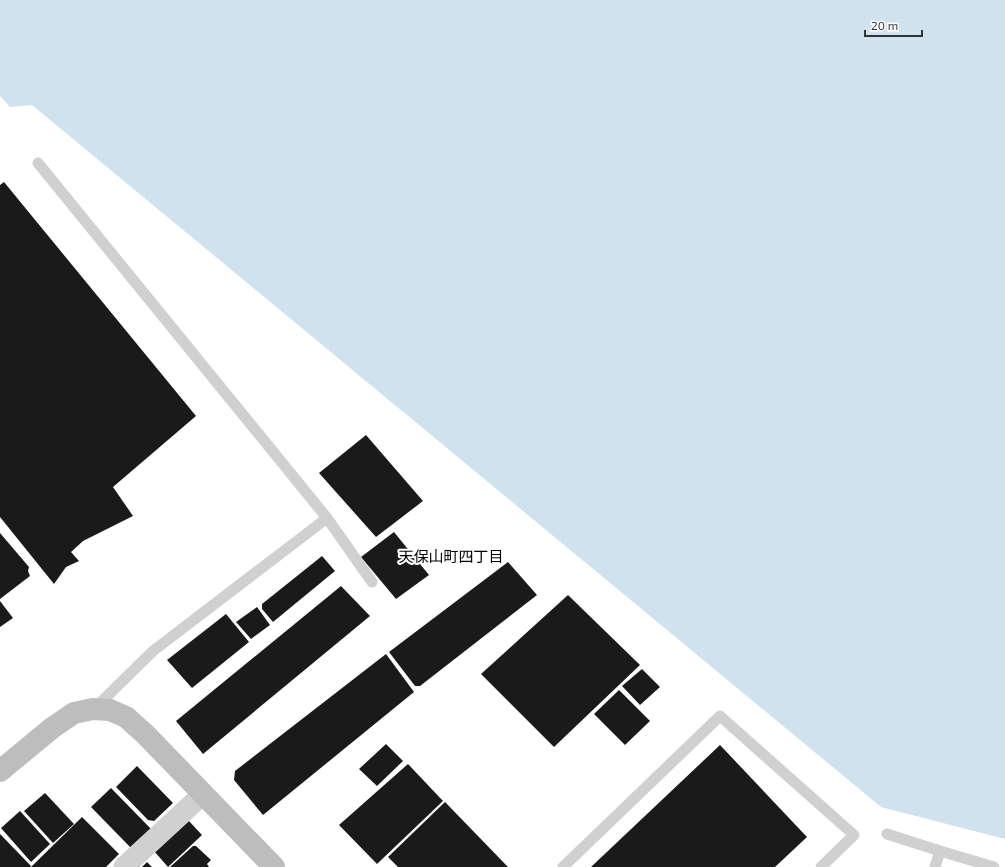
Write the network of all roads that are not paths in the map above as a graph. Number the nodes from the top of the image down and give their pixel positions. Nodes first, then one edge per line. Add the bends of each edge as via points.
1 (38, 163) dead end
2 (327, 518) junction
3 (372, 582) dead end
4 (93, 710) junction
5 (0, 771) edge
6 (203, 794) junction
7 (887, 834) dead end
8 (940, 851) junction
9 (124, 867) edge
10 (274, 867) edge
11 (563, 867) edge
12 (821, 867) edge
13 (935, 867) edge
14 (994, 867) edge

1 - 2 lane
2 - 3 lane
2 - 4 lane via 153,651
4 - 5 street via 74,713
4 - 6 street via 110,710 126,717
6 - 9 street
6 - 10 street
7 - 8 lane
8 - 13 lane
8 - 14 lane
11 - 12 lane via 720,716 854,835

